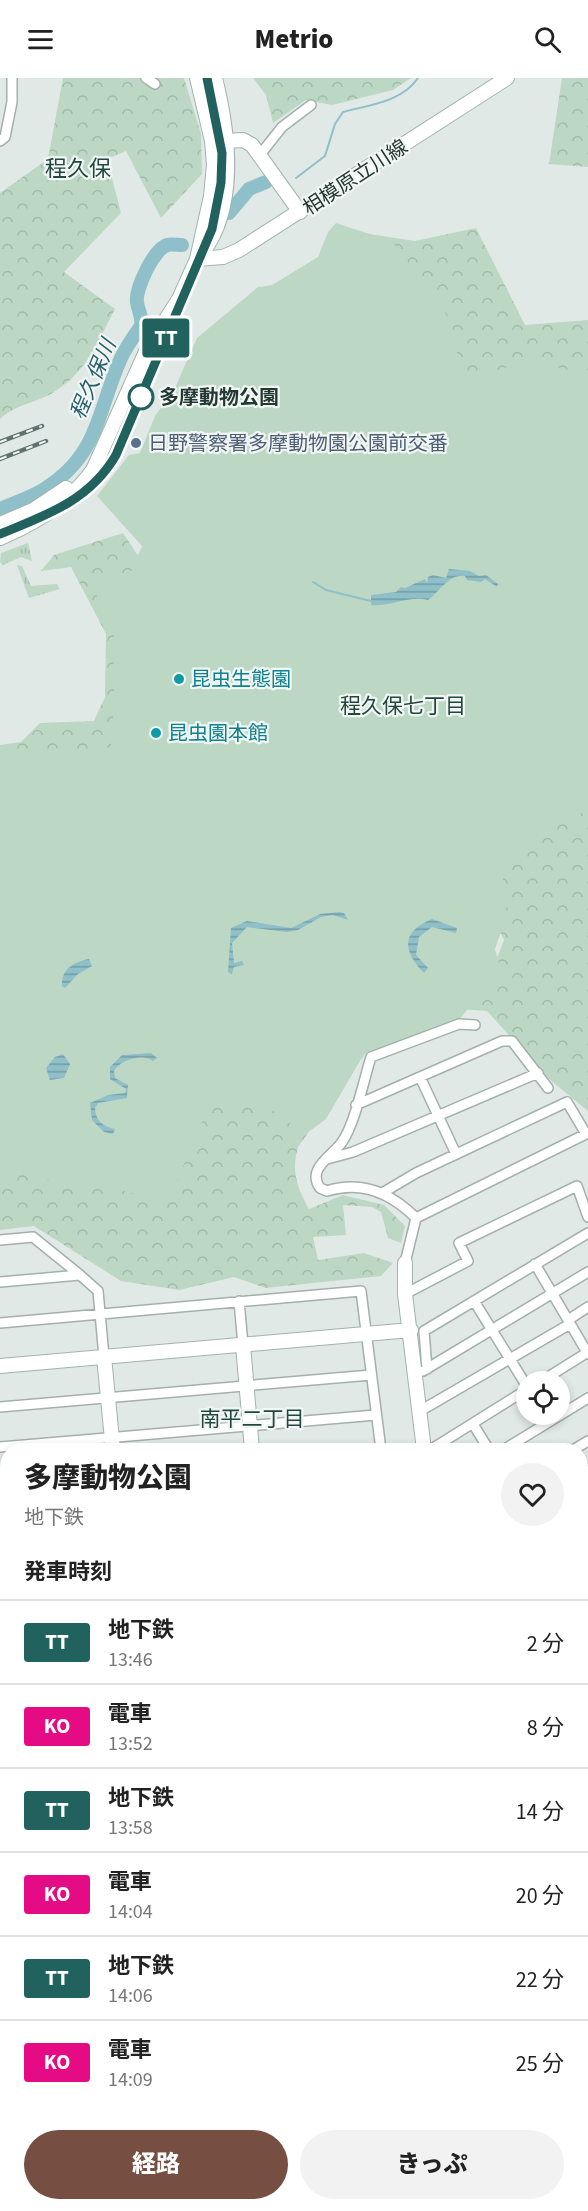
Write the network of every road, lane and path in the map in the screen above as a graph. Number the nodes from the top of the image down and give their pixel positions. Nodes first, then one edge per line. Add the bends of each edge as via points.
1 (12, 78) edge
2 (146, 78) edge
3 (197, 78) edge
4 (215, 78) edge
5 (507, 78) edge
6 (155, 84) dead end
7 (311, 105) dead end
8 (0, 141) edge
9 (226, 141) junction
10 (260, 156) junction
11 (300, 212) junction
12 (196, 259) junction
13 (108, 439) junction
14 (0, 525) edge
15 (0, 538) edge
16 (475, 1025) dead end
17 (538, 1072) junction
18 (420, 1077) junction
19 (548, 1088) dead end
20 (356, 1105) junction
21 (439, 1117) junction
22 (456, 1154) junction
23 (325, 1159) junction
24 (384, 1192) junction
25 (588, 1217) edge
26 (416, 1218) junction
27 (588, 1233) edge
28 (0, 1240) edge
29 (405, 1263) joint
30 (535, 1264) junction
31 (588, 1272) edge
32 (80, 1275) junction
33 (0, 1282) edge
34 (405, 1294) junction
35 (553, 1294) junction
36 (239, 1301) junction
37 (474, 1301) junction
38 (588, 1308) edge
39 (100, 1313) junction
40 (569, 1322) junction
41 (0, 1323) edge
42 (411, 1330) junction
43 (492, 1330) junction
44 (366, 1334) junction
45 (243, 1345) junction
46 (588, 1352) edge
47 (104, 1357) junction
48 (510, 1359) junction
49 (0, 1366) edge
50 (517, 1371) edge
51 (558, 1371) edge
52 (421, 1372) junction
53 (371, 1375) junction
54 (246, 1386) junction
55 (516, 1396) edge
56 (108, 1397) junction
57 (588, 1398) edge
58 (0, 1407) edge
59 (570, 1409) edge
60 (420, 1411) junction
61 (376, 1415) junction
62 (473, 1424) junction
63 (545, 1425) edge
64 (250, 1426) junction
65 (112, 1443) edge
66 (120, 1443) edge
67 (251, 1443) edge
68 (380, 1443) edge
69 (423, 1443) edge
70 (442, 1443) edge
71 (485, 1443) edge
72 (515, 1443) edge

1 - 8 street via 12,102 5,137
2 - 6 street
3 - 12 main road via 214,165
4 - 9 main road
5 - 11 main road, 相模原立川線
7 - 10 street via 282,128
9 - 10 main road via 248,142
9 - 12 main road via 226,183 219,219 207,247
10 - 11 main road
11 - 12 main road, 相模原立川線 via 231,254
12 - 13 main road via 179,299 148,347
13 - 14 main road via 69,486 33,510
13 - 15 main road via 93,470 67,499 32,524
16 - 20 street via 459,1024 371,1057
17 - 18 street via 512,1041 502,1041
17 - 19 street
17 - 21 street
18 - 20 street
18 - 21 street
20 - 23 street via 342,1142
21 - 22 street
21 - 23 street via 353,1152
22 - 24 street
22 - 26 street via 567,1102 586,1134
23 - 24 street via 316,1176 320,1188 327,1191 343,1186
24 - 26 street
25 - 34 street via 577,1186 459,1243 468,1261
26 - 29 street
27 - 30 street
28 - 32 street via 33,1237
29 - 34 main road
30 - 35 street
30 - 37 street
31 - 35 street
32 - 33 street
32 - 39 street via 98,1291
34 - 42 main road
35 - 40 street
35 - 43 street
36 - 39 street
36 - 44 street via 361,1291
36 - 45 street
37 - 43 street
37 - 52 street via 424,1331
38 - 40 street
39 - 41 street
39 - 47 street
40 - 46 street
40 - 48 street
42 - 44 main road
42 - 52 main road
43 - 48 street
43 - 52 street
44 - 45 main road
44 - 53 street
45 - 47 main road
45 - 54 main road
46 - 51 street
47 - 49 main road
47 - 56 main road
48 - 50 street
48 - 60 street
52 - 60 main road
53 - 54 street
53 - 61 street
54 - 56 street
54 - 64 main road
55 - 62 street
56 - 58 street
56 - 65 main road
57 - 59 street
60 - 69 main road
61 - 64 street
61 - 68 street
62 - 70 street
62 - 71 street
63 - 72 street
64 - 66 street
64 - 67 main road

